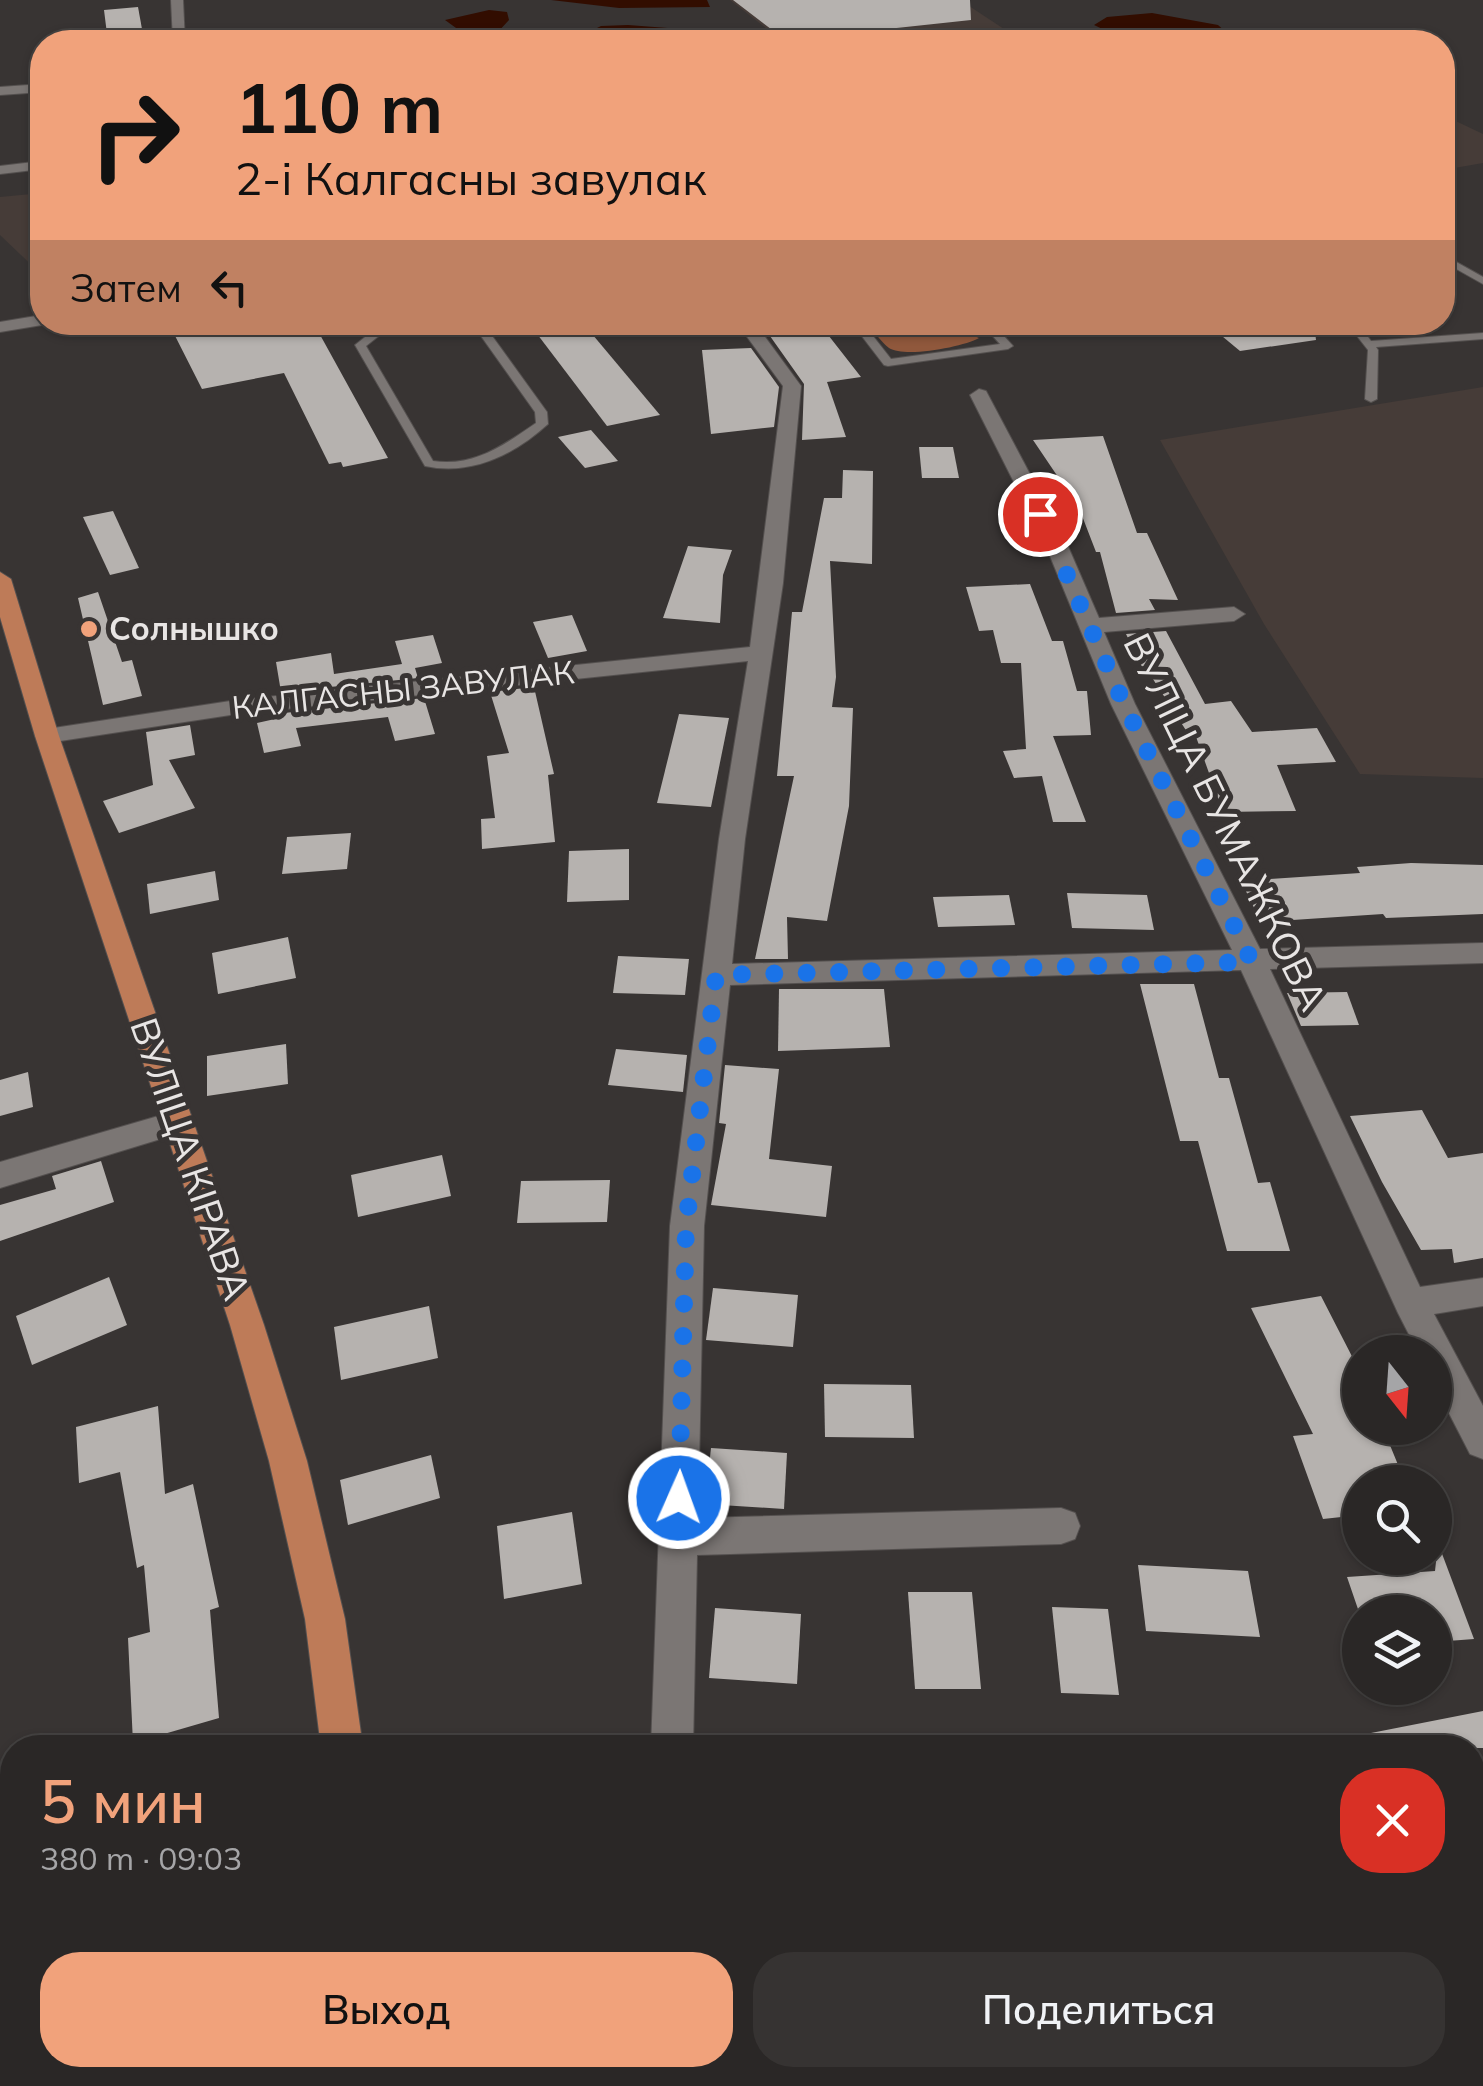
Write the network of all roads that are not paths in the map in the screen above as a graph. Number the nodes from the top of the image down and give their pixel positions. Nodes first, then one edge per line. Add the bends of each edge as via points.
1 (177, 0) edge
2 (178, 30) edge
3 (30, 89) edge
4 (0, 91) edge
5 (30, 166) edge
6 (0, 170) edge
7 (1455, 264) edge
8 (1483, 280) edge
9 (30, 322) edge
10 (0, 327) edge
11 (375, 335) edge
12 (485, 335) edge
13 (755, 335) edge
14 (866, 335) edge
15 (997, 335) edge
16 (1361, 335) edge
17 (1483, 336) edge
18 (1369, 344) junction
19 (979, 395) dead end
20 (1370, 399) dead end
21 (0, 579) edge
22 (1234, 614) dead end
23 (1090, 626) junction
24 (761, 652) junction
25 (47, 736) junction
26 (1483, 953) edge
27 (1252, 962) junction
28 (716, 975) junction
29 (179, 1122) junction
30 (0, 1175) edge
31 (1483, 1292) edge
32 (1410, 1302) junction
33 (1483, 1442) edge
34 (1061, 1526) dead end
35 (678, 1538) junction
36 (340, 1735) edge
37 (672, 1735) edge

1 - 2 street
3 - 4 street
5 - 6 street
7 - 8 lane
9 - 10 street
11 - 12 lane via 360,345 430,464 449,468 482,464 542,424 541,412
13 - 24 street via 792,386
14 - 15 lane via 888,363 1008,346
16 - 18 lane
17 - 18 lane
18 - 20 lane
19 - 23 street, ВУЛІЦА БУМАЖКОВА
21 - 25 main road, ВУЛІЦА КІРАВА
22 - 23 street
23 - 27 street, ВУЛІЦА БУМАЖКОВА
24 - 25 street, КАЛГАСНЫ ЗАВУЛАК via 237,707
24 - 28 street
25 - 29 main road, ВУЛІЦА КІРАВА
26 - 27 street
27 - 28 street
27 - 32 street, ВУЛІЦА БУМАЖКОВА
28 - 35 street via 686,1226
29 - 30 street
29 - 36 main road, ВУЛІЦА КІРАВА via 288,1461 326,1618
31 - 32 street
32 - 33 street, ВУЛІЦА БУМАЖКОВА
34 - 35 street
35 - 37 street

